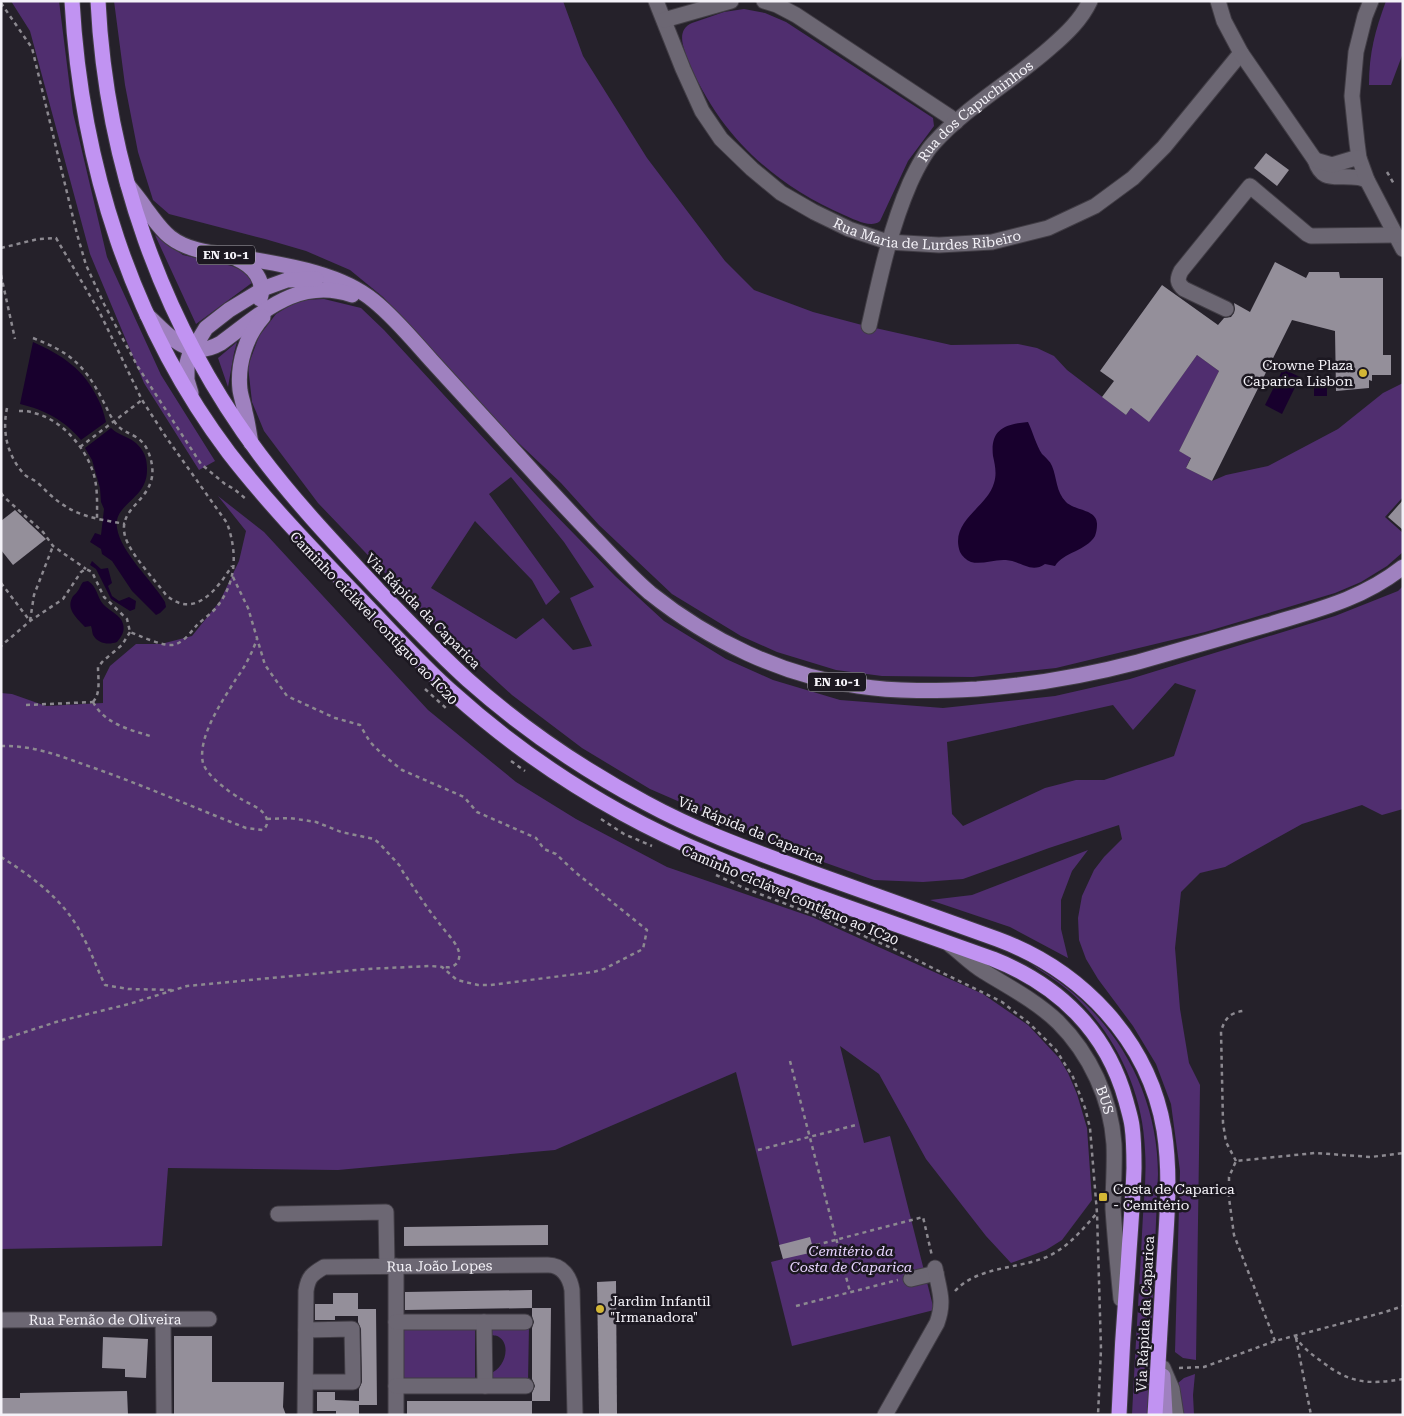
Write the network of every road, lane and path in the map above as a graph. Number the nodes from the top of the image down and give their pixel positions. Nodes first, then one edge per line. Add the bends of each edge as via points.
1 (72, 1) edge
2 (98, 1) edge
3 (656, 1) edge
4 (731, 1) edge
5 (764, 1) edge
6 (1090, 1) edge
7 (1218, 1) edge
8 (1371, 1) edge
9 (1, 3) edge
10 (664, 20) junction
11 (1241, 53) junction
12 (956, 122) junction
13 (1360, 158) junction
14 (1315, 160) junction
15 (1387, 172) dead end
16 (1367, 180) junction
17 (127, 184) junction
18 (1394, 184) dead end
19 (888, 242) junction
20 (1400, 242) edge
21 (1, 248) edge
22 (231, 256) junction
23 (1, 275) edge
24 (349, 286) junction
25 (262, 290) junction
26 (279, 303) junction
27 (1226, 308) dead end
28 (147, 314) junction
29 (392, 318) junction
30 (869, 326) dead end
31 (33, 338) dead end
32 (15, 340) dead end
33 (215, 347) junction
34 (193, 349) junction
35 (142, 400) junction
36 (7, 408) dead end
37 (19, 411) dead end
38 (202, 414) junction
39 (113, 421) junction
40 (251, 443) junction
41 (80, 447) junction
42 (1, 493) edge
43 (247, 500) dead end
44 (97, 519) junction
45 (125, 524) junction
46 (53, 546) junction
47 (234, 558) junction
48 (1403, 567) edge
49 (86, 569) junction
50 (232, 575) junction
51 (1, 583) edge
52 (30, 621) junction
53 (130, 632) junction
54 (257, 638) junction
55 (1, 646) edge
56 (420, 683) dead end
57 (93, 702) junction
58 (26, 705) dead end
59 (447, 709) dead end
60 (150, 736) dead end
61 (1, 746) edge
62 (506, 756) dead end
63 (528, 773) dead end
64 (600, 818) dead end
65 (267, 819) junction
66 (658, 849) dead end
67 (1, 858) edge
68 (710, 872) dead end
69 (442, 967) junction
70 (177, 990) junction
71 (1243, 1011) dead end
72 (1, 1040) edge
73 (790, 1061) dead end
74 (856, 1125) dead end
75 (810, 1137) junction
76 (758, 1150) dead end
77 (1403, 1153) edge
78 (1236, 1161) junction
79 (1168, 1205) junction
80 (1097, 1213) junction
81 (278, 1214) dead end
82 (836, 1240) junction
83 (816, 1245) dead end
84 (391, 1266) junction
85 (935, 1271) junction
86 (906, 1279) joint
87 (850, 1292) junction
88 (953, 1294) dead end
89 (796, 1306) dead end
90 (1403, 1306) edge
91 (209, 1319) dead end
92 (1, 1320) edge
93 (163, 1320) junction
94 (396, 1322) junction
95 (484, 1322) junction
96 (525, 1322) dead end
97 (306, 1330) junction
98 (1295, 1336) junction
99 (1275, 1341) junction
100 (1163, 1368) junction
101 (1403, 1379) edge
102 (306, 1382) junction
103 (396, 1386) junction
104 (484, 1386) junction
105 (526, 1386) dead end
106 (164, 1415) edge
107 (305, 1415) edge
108 (396, 1415) edge
109 (576, 1415) edge
110 (885, 1415) edge
111 (1098, 1415) edge
112 (1118, 1415) edge
113 (1156, 1415) edge
114 (1165, 1415) edge
115 (1176, 1415) edge
116 (1311, 1415) edge

1 - 28 highway, Via Rápida da Caparica via 82,99 100,182 122,253
2 - 17 highway, Via Rápida da Caparica via 109,104
3 - 10 street, Rua Maria de Lurdes Ribeiro
4 - 10 street
5 - 12 street via 796,15
6 - 12 street, Rua dos Capuchinhos via 1070,30 1030,66
7 - 11 street via 1224,21
8 - 13 street via 1356,52 1352,96
9 - 43 path via 32,48 77,234 86,265 104,304 138,367 201,464
10 - 19 street, Rua Maria de Lurdes Ribeiro via 702,111 721,138 752,169 781,193 814,212 849,229
11 - 14 street
11 - 19 street, Rua Maria de Lurdes Ribeiro via 1164,146 1133,178 1096,206 1048,228 992,242 939,245
12 - 19 street, Rua dos Capuchinhos via 932,145 917,169
13 - 14 street via 1332,165
13 - 16 street
14 - 16 street via 1321,173 1329,177
15 - 18 path
16 - 20 street
17 - 22 main road, EN 10-1 via 158,226 172,238 194,249
17 - 34 highway, Via Rápida da Caparica via 155,267
19 - 30 street, Rua dos Capuchinhos
20 - 27 street via 1311,236 1250,186 1178,278 1184,289
21 - 35 path via 56,238 99,311
22 - 24 main road, EN 10-1 via 304,270
22 - 25 main road, EN 10-1 via 252,268
23 - 32 path
24 - 25 main road, EN 10-1 via 308,278 287,280
24 - 29 main road, EN 10-1 via 372,299
25 - 33 main road via 257,306 239,320
25 - 34 main road, EN 10-1 via 215,320
26 - 29 main road, EN 10-1 via 311,290 338,291 369,302
26 - 33 main road, EN 10-1
26 - 40 main road, EN 10-1 via 258,322 241,359 240,391
28 - 34 main road via 176,342
28 - 38 highway, Via Rápida da Caparica
29 - 48 main road, EN 10-1 via 620,565 648,591 687,620 734,646 778,666 820,678 893,690 998,687 1066,678 1172,653 1336,604 1378,585
31 - 39 path via 76,360 95,385
33 - 34 main road
34 - 38 main road, EN 10-1 via 186,363 187,380
34 - 40 highway, Via Rápida da Caparica
35 - 39 path
35 - 47 path via 228,523
36 - 44 path via 8,449 24,473 66,507
37 - 41 path via 33,412 53,422
38 - 112 highway, Via Rápida da Caparica via 241,468 281,514 419,660 477,714 533,757 611,807 697,851 1004,964 1052,991 1083,1020 1113,1065 1128,1110 1134,1146
39 - 41 path
39 - 45 path via 144,444 152,467 149,489 128,513
40 - 79 highway, Via Rápida da Caparica via 305,511 421,635 482,692 552,746 629,794 704,832 1014,946 1042,960 1080,987 1119,1027 1148,1078 1164,1130
41 - 44 path via 96,485
42 - 46 path via 43,532
44 - 45 path
45 - 47 path via 125,536 131,549 173,601 187,604 206,598 222,581
46 - 49 path
46 - 52 path via 34,595
47 - 50 path
49 - 52 path via 63,599
49 - 53 path via 92,572 104,597 127,619
50 - 53 path via 229,588 218,606 183,640 170,646
50 - 54 path via 248,608
51 - 52 path
52 - 55 path
53 - 57 path via 122,645 98,667 99,689
54 - 65 path via 206,735 203,762 216,781
54 - 69 path via 265,665 287,696 335,718 360,725 370,742 402,770 464,797 477,812 536,838 544,849 556,854 647,930 643,949 593,972 478,985 457,980
56 - 59 path, Caminho ciclável contíguo ao IC20
57 - 58 path
57 - 60 path via 110,721
61 - 65 path via 53,753 246,828 263,830
62 - 63 path
64 - 66 path via 624,834
65 - 69 path via 316,822 379,843 400,866 456,946 458,962 449,968
67 - 70 path via 24,872 69,914 83,935 105,985 128,990
68 - 80 path, Caminho ciclável contíguo ao IC20 via 894,950 1002,1002 1030,1024 1056,1050 1073,1077 1085,1108 1090,1128
69 - 70 path via 366,969 187,986
70 - 72 path
71 - 78 path via 1225,1019 1221,1031 1223,1123 1226,1142
73 - 75 path
74 - 75 path
75 - 76 path
75 - 82 path
77 - 78 path via 1371,1157 1315,1153
78 - 99 path via 1229,1177 1234,1234
79 - 100 main road
79 - 113 highway, Via Rápida da Caparica
80 - 88 path via 1071,1242 1056,1252 977,1276
80 - 111 path, Caminho ciclável contíguo ao IC20 via 1101,1349
81 - 84 street via 386,1212
82 - 83 path
82 - 85 path via 923,1217
82 - 87 path
84 - 94 street
84 - 97 street, Rua João Lopes via 324,1267 314,1273 307,1281
84 - 109 street, Rua João Lopes via 552,1265 562,1270 572,1290
85 - 86 street
85 - 110 street via 942,1304 937,1323
86 - 87 path
87 - 89 path
90 - 98 path
91 - 93 street, Rua Fernão de Oliveira
92 - 93 street, Rua Fernão de Oliveira
93 - 106 street
94 - 95 street
94 - 103 street
95 - 96 street
95 - 104 street
97 - 102 street, Rua João Lopes
97 - 102 street via 352,1329 352,1382
98 - 99 path
98 - 101 path via 1306,1350 1344,1377 1376,1382
98 - 116 path
99 - 100 path via 1204,1367
100 - 114 main road
100 - 115 street via 1172,1389
102 - 107 street, Rua João Lopes
103 - 104 street
103 - 108 street
104 - 105 street

